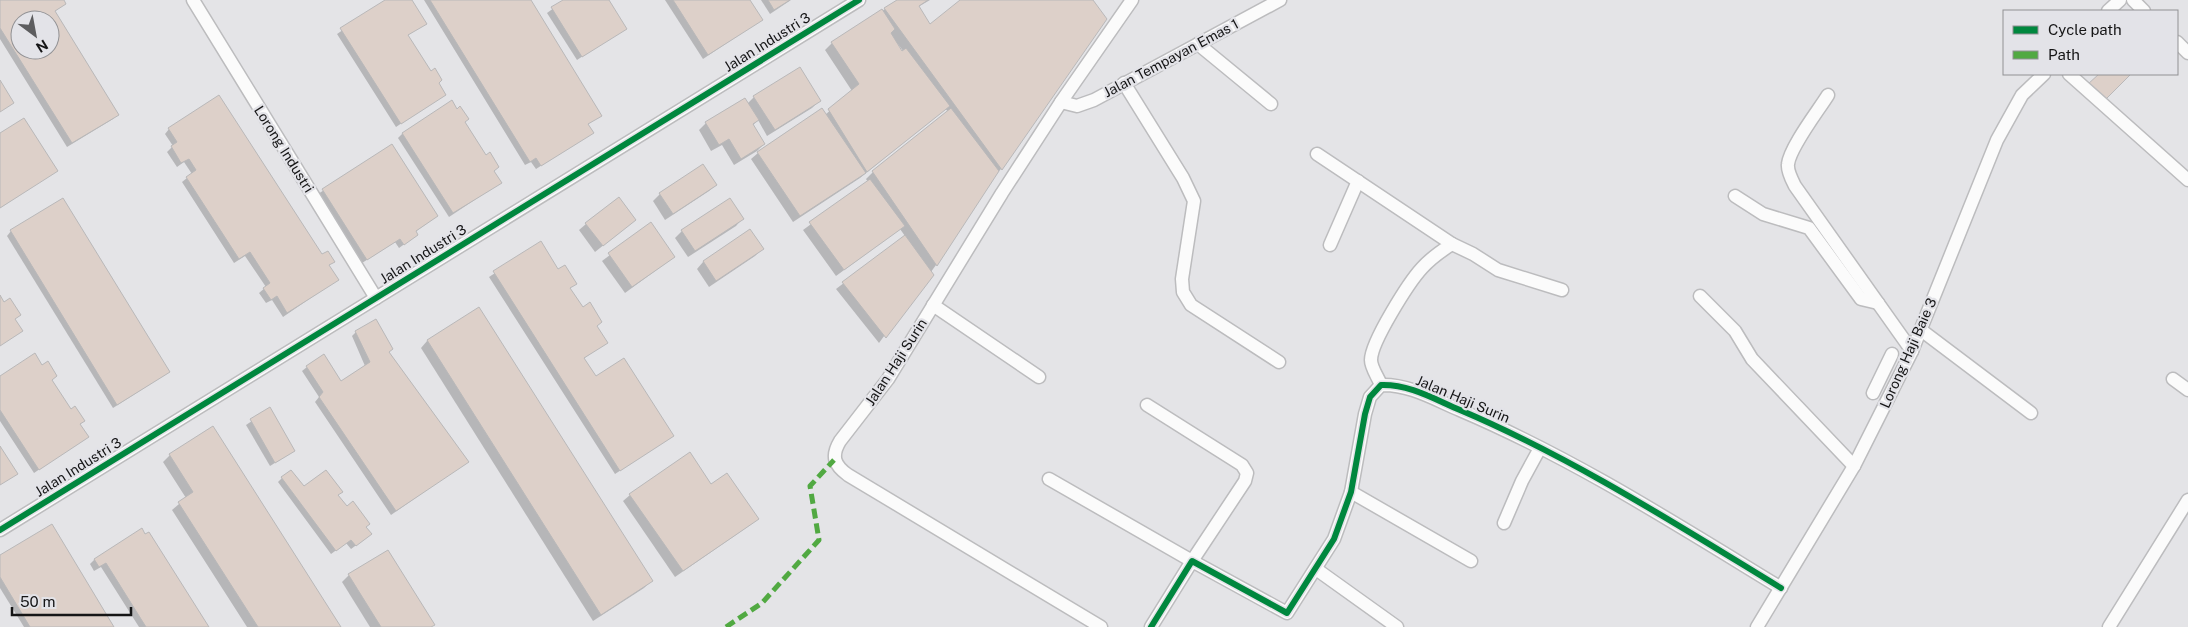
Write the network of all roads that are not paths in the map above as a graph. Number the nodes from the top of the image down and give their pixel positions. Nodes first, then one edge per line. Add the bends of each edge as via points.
1 (193, 0) edge
2 (859, 0) edge
3 (1132, 0) edge
4 (1280, 0) edge
5 (2120, 0) edge
6 (2133, 0) edge
7 (2109, 10) edge
8 (2143, 10) edge
9 (2178, 43) edge
10 (1198, 44) junction
11 (2188, 53) edge
12 (2043, 75) edge
13 (2070, 75) edge
14 (1124, 84) junction
15 (1828, 95) dead end
16 (1061, 102) junction
17 (1271, 104) dead end
18 (1317, 154) dead end
19 (2188, 180) edge
20 (1358, 181) junction
21 (1735, 196) dead end
22 (1452, 244) junction
23 (1330, 245) dead end
24 (1562, 290) dead end
25 (1700, 296) dead end
26 (376, 298) junction
27 (1878, 303) junction
28 (933, 305) junction
29 (1921, 330) junction
30 (1912, 351) junction
31 (1892, 354) dead end
32 (1279, 362) dead end
33 (1883, 373) junction
34 (1039, 377) dead end
35 (2173, 379) dead end
36 (1897, 383) junction
37 (1381, 385) junction
38 (2188, 390) edge
39 (1873, 393) dead end
40 (1147, 405) dead end
41 (2031, 412) dead end
42 (1540, 448) junction
43 (1854, 466) junction
44 (1049, 479) dead end
45 (1351, 492) junction
46 (2188, 500) edge
47 (1504, 523) dead end
48 (0, 530) edge
49 (1471, 561) dead end
50 (1192, 562) junction
51 (1316, 569) junction
52 (1780, 588) junction
53 (1101, 627) edge
54 (1151, 627) edge
55 (1397, 627) edge
56 (1757, 627) edge
57 (2109, 627) edge

1 - 26 street, Lorong Industri
2 - 26 street, Jalan Industri 3
3 - 16 street, Jalan Haji Surin
4 - 10 street, Jalan Tempayan Emas 1
5 - 7 street
6 - 8 street
9 - 11 street
10 - 14 street, Jalan Tempayan Emas 1
10 - 17 street
12 - 29 street, Lorong Haji Baie 3 via 2022,95 1997,140
13 - 19 street
14 - 16 street, Jalan Tempayan Emas 1 via 1081,106
14 - 32 street via 1194,201 1183,266 1183,292 1191,305
15 - 27 street via 1787,165 1795,186
16 - 28 street, Jalan Haji Surin
18 - 20 street
20 - 22 street
20 - 23 street
21 - 27 street via 1763,214 1809,228 1861,299
22 - 24 street via 1498,270
22 - 37 street via 1422,267 1389,319 1371,359
25 - 43 street via 1735,331 1752,359
26 - 48 street, Jalan Industri 3
27 - 30 street
28 - 34 street
28 - 53 street, Jalan Haji Surin via 888,379 838,445 834,460 848,476
29 - 30 street, Lorong Haji Baie 3
29 - 41 street
30 - 36 street, Lorong Haji Baie 3
31 - 33 street
33 - 36 street
33 - 39 street
35 - 38 street
36 - 43 street, Lorong Haji Baie 3
37 - 42 street, Jalan Haji Surin via 1395,384 1410,389
37 - 45 street via 1370,397 1365,414
40 - 50 street via 1242,465 1247,473 1245,481
42 - 47 street
42 - 52 street, Jalan Haji Surin via 1593,474
43 - 52 street, Lorong Haji Baie 3
44 - 50 street
45 - 49 street
45 - 51 street via 1334,539
46 - 57 street
50 - 51 street via 1287,613
50 - 54 street
51 - 55 street
52 - 56 street, Lorong Haji Baie 3

